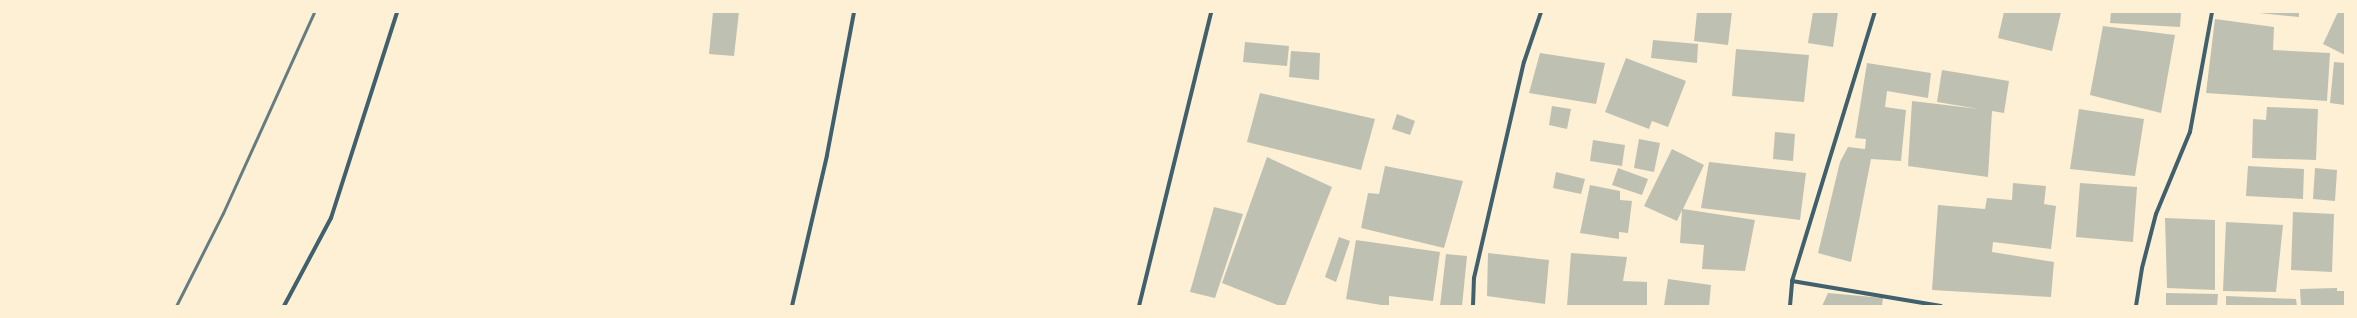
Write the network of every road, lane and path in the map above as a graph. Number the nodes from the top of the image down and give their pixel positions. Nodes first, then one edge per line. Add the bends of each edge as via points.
1 (397, 12) edge
2 (854, 12) edge
3 (1211, 12) edge
4 (1541, 12) edge
5 (1875, 12) edge
6 (2212, 12) edge
7 (1792, 281) junction
8 (284, 306) edge
9 (792, 306) edge
10 (1139, 306) edge
11 (1472, 306) edge
12 (1790, 306) edge
13 (1941, 306) edge
14 (2136, 306) edge

1 - 8 street via 331,218
2 - 9 street via 828,155
3 - 10 street
4 - 11 street via 1524,62 1474,278
5 - 7 street
6 - 14 street via 2190,132 2156,214 2142,268
7 - 12 street
7 - 13 street

